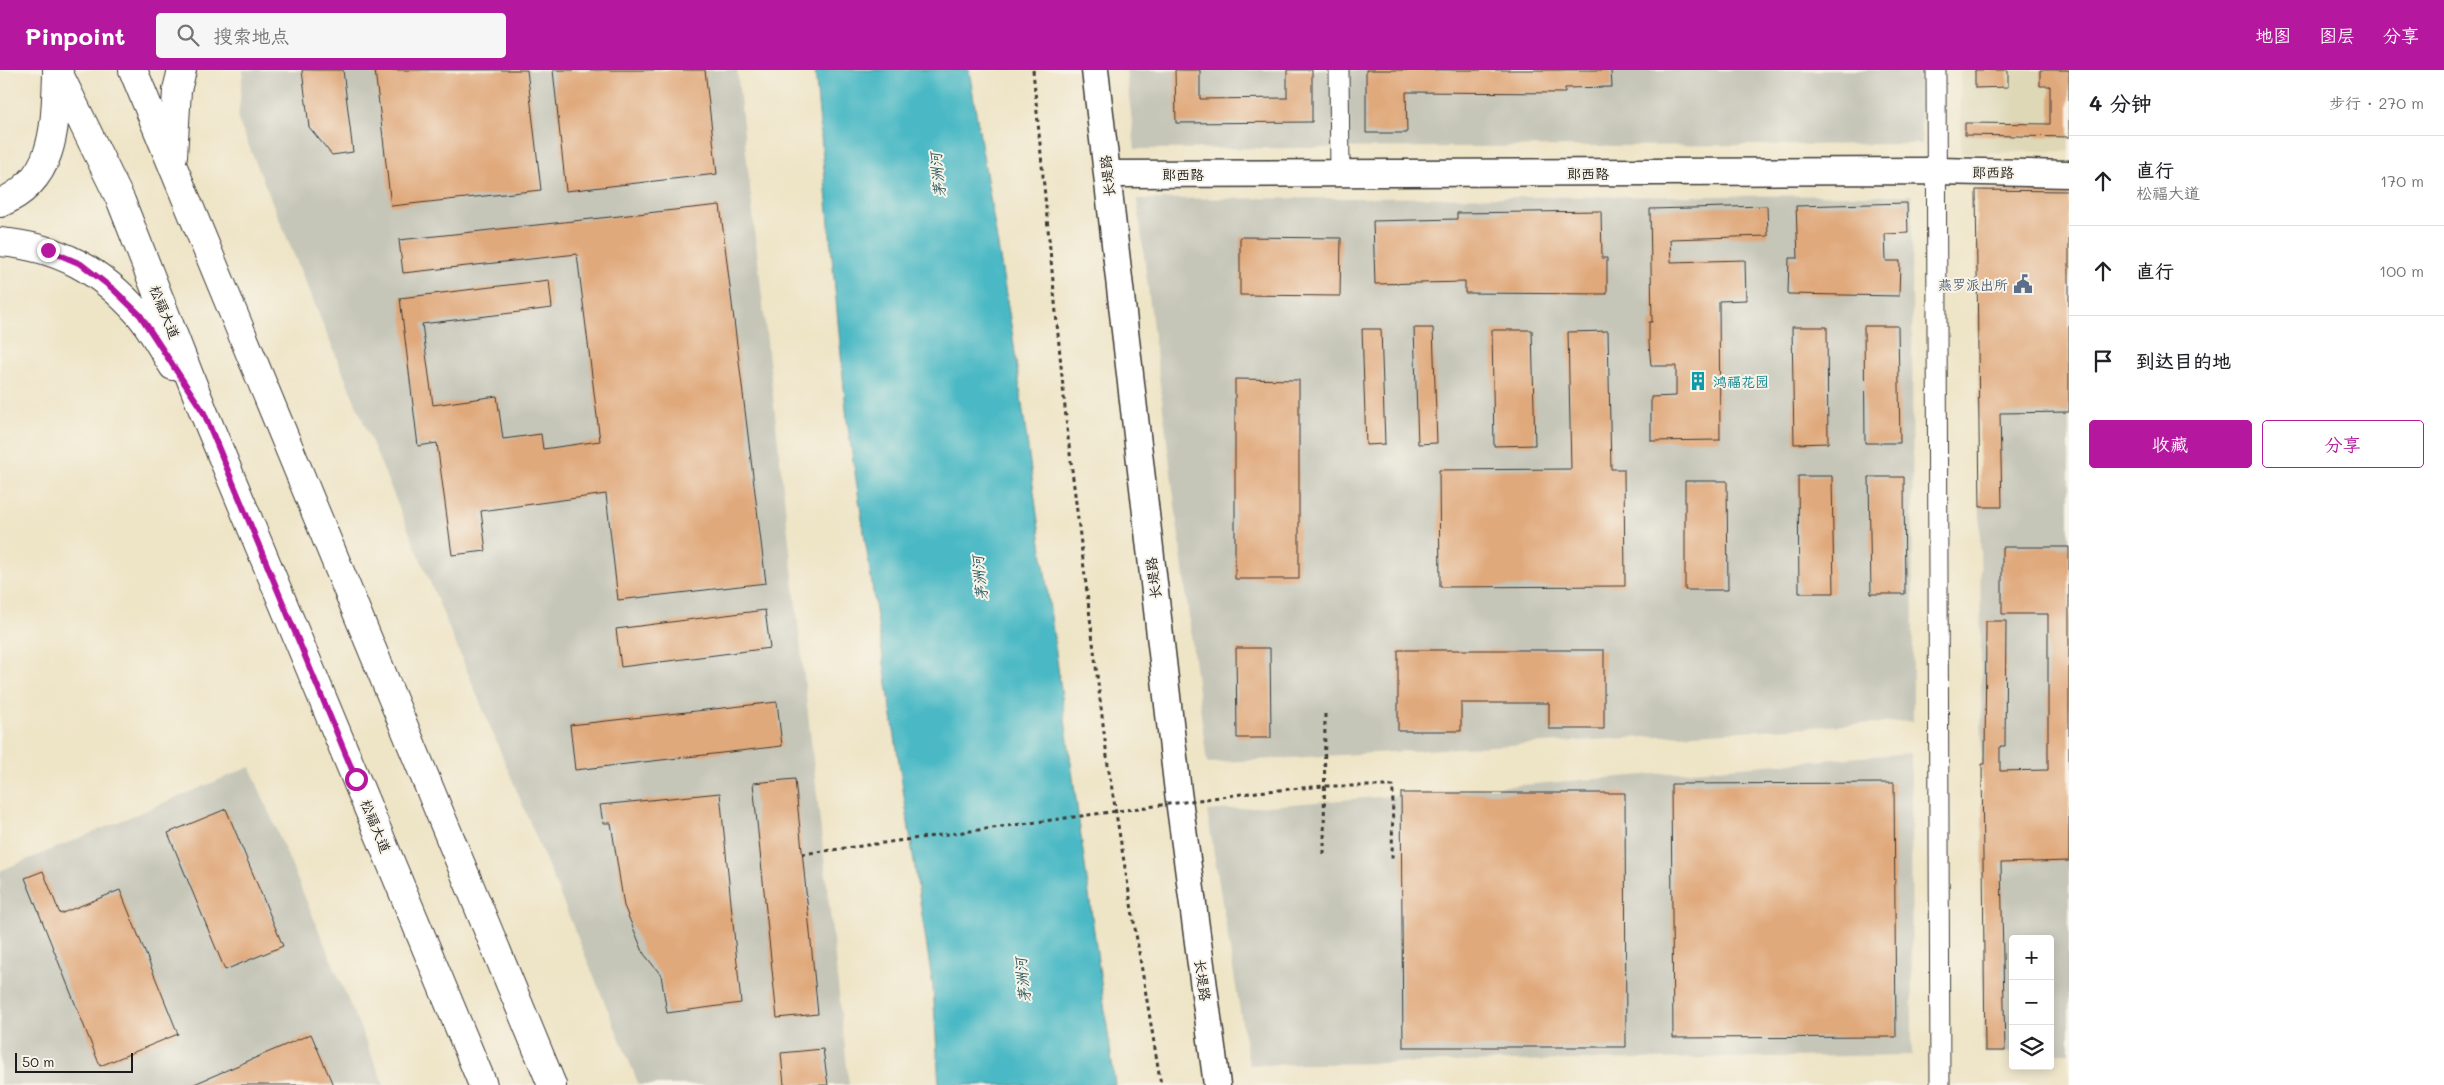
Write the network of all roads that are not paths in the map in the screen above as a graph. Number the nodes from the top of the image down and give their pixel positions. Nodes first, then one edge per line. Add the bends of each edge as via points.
1 (57, 70) edge
2 (132, 70) edge
3 (182, 70) edge
4 (1095, 70) edge
5 (1339, 70) edge
6 (1936, 70) edge
7 (172, 165) junction
8 (1936, 171) junction
9 (1107, 174) junction
10 (1340, 174) junction
11 (2069, 174) edge
12 (0, 203) edge
13 (0, 242) edge
14 (204, 413) junction
15 (483, 1085) edge
16 (552, 1085) edge
17 (1217, 1085) edge
18 (1940, 1085) edge

1 - 12 main road via 56,124 49,154 31,184
1 - 14 main road, 松福大道 via 121,201
2 - 7 main road
3 - 7 main road via 177,90
4 - 9 street, 长堤路
5 - 10 street
6 - 8 street
7 - 16 main road
8 - 10 street, 郎西路
8 - 11 street, 郎西路
8 - 18 street
9 - 10 street, 郎西路
9 - 17 street, 长堤路 via 1178,792
13 - 14 main road via 48,250 81,264 113,289 140,315
14 - 15 main road, 松福大道

